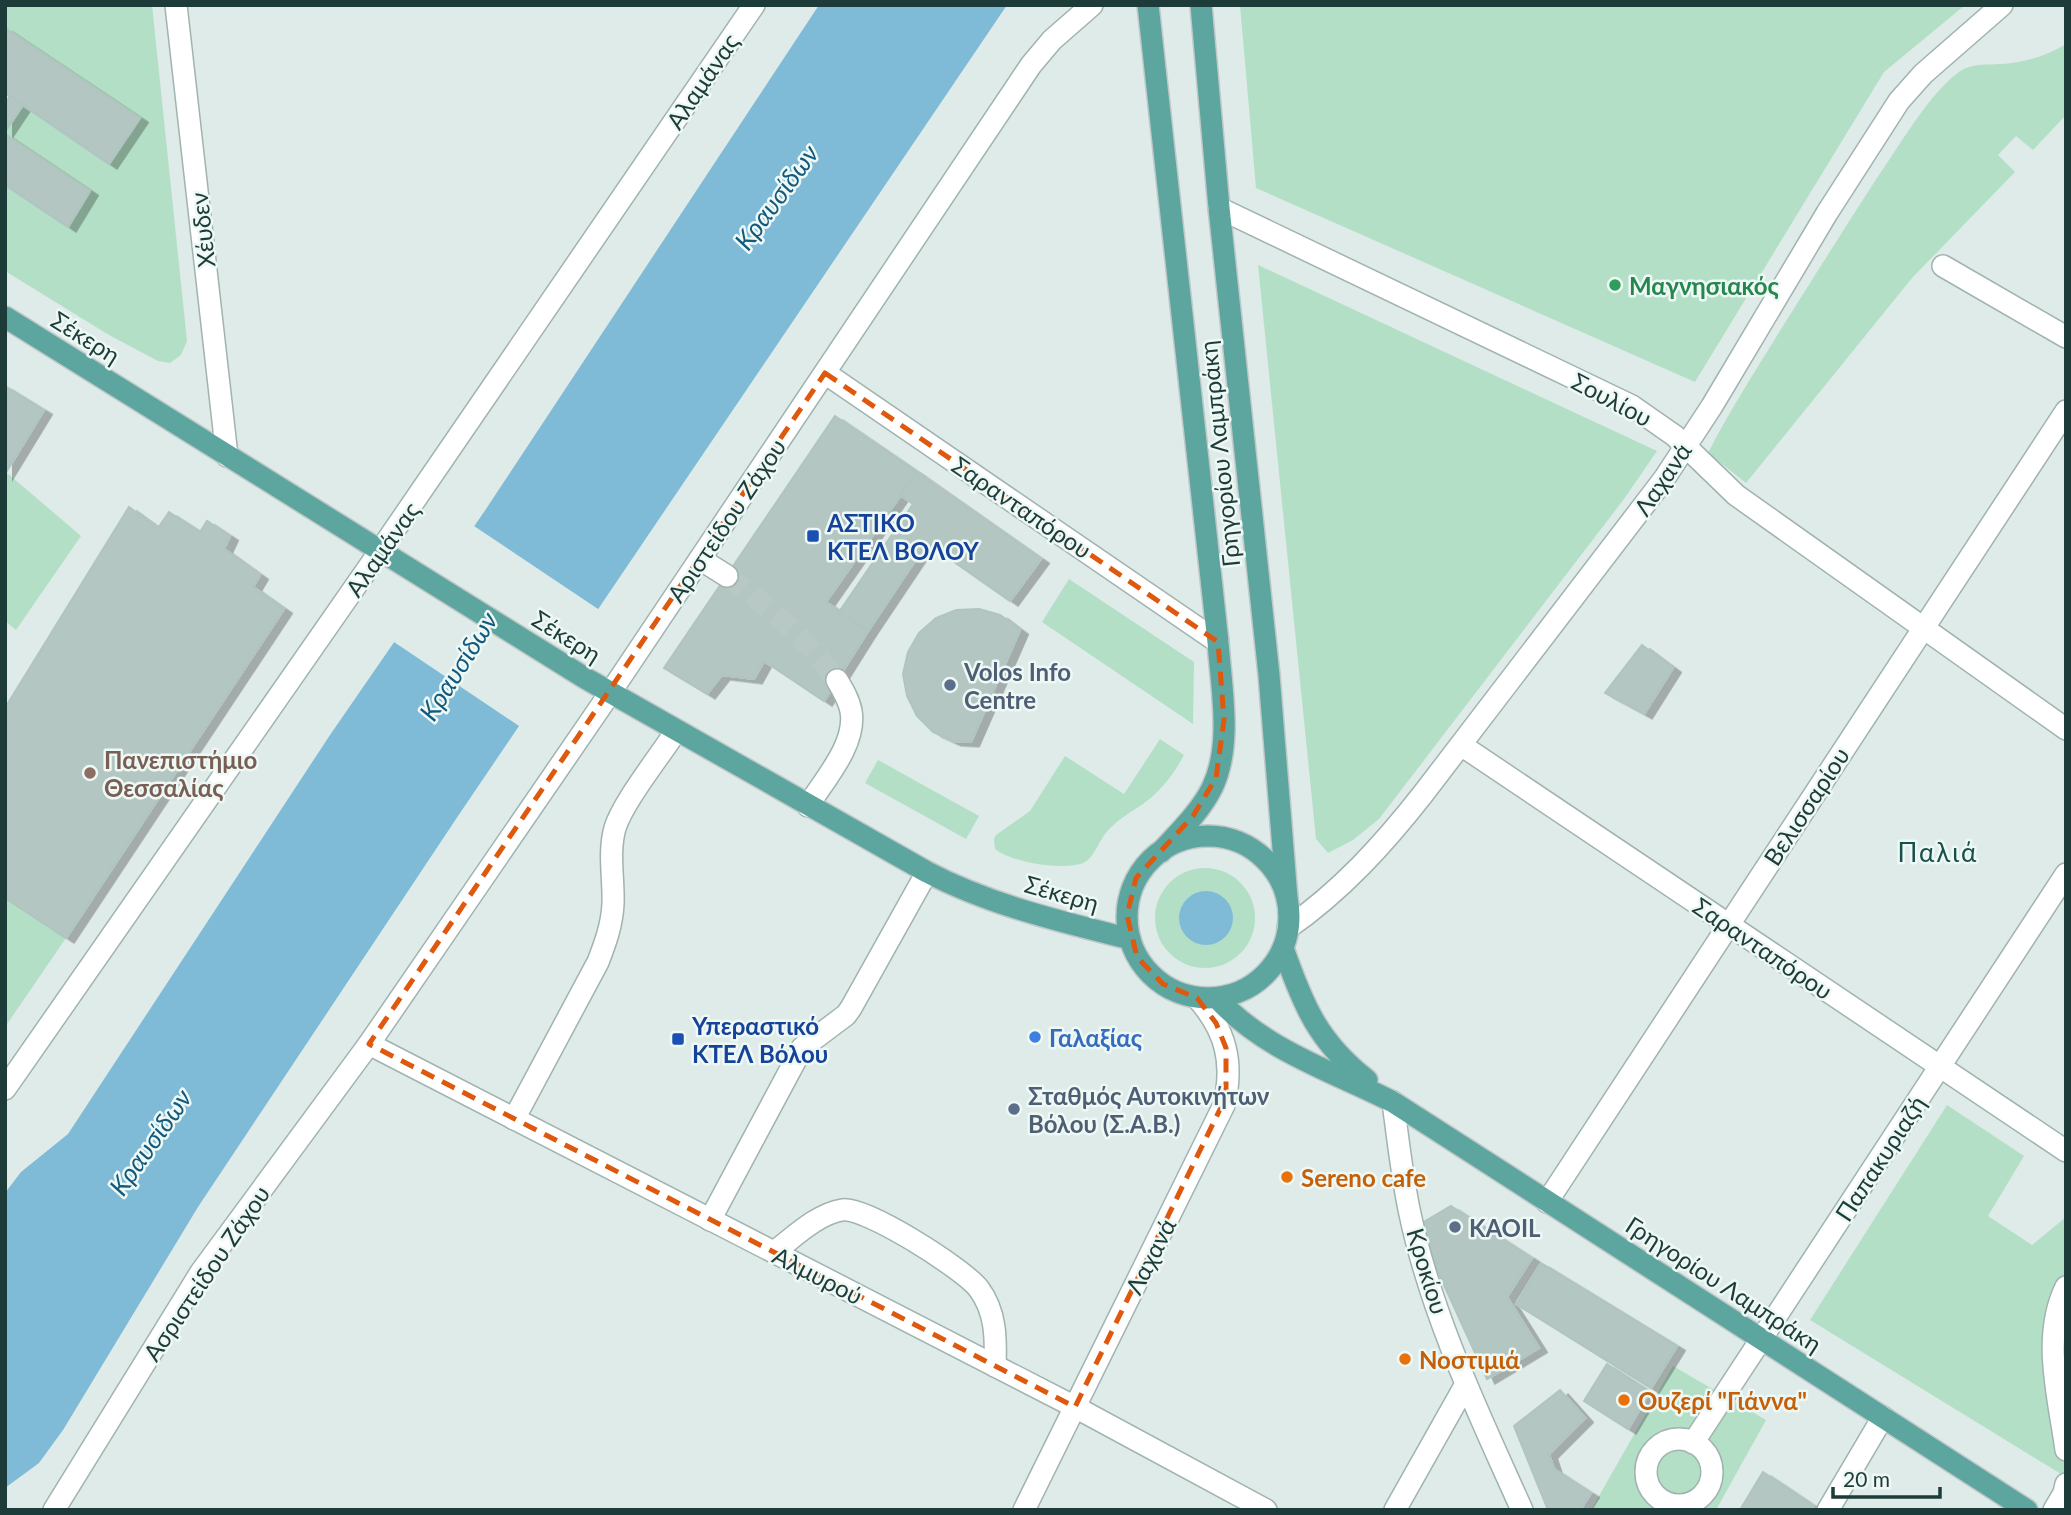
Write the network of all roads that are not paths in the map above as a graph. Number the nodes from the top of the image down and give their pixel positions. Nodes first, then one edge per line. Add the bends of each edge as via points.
1 (176, 5) edge
2 (754, 5) edge
3 (1092, 5) edge
4 (1148, 5) edge
5 (1201, 5) edge
6 (2002, 5) edge
7 (1219, 208) junction
8 (1943, 266) dead end
9 (5, 317) edge
10 (2066, 337) edge
11 (825, 373) junction
12 (2066, 411) edge
13 (1685, 446) junction
14 (227, 456) junction
15 (380, 551) junction
16 (700, 559) junction
17 (727, 576) tunnel mouth
18 (1923, 628) junction
19 (1218, 642) junction
20 (837, 680) tunnel mouth
21 (610, 693) junction
22 (2066, 729) edge
23 (676, 731) junction
24 (1461, 745) junction
25 (808, 806) junction
26 (1161, 852) junction
27 (927, 872) junction
28 (2066, 874) edge
29 (1287, 898) junction
30 (1728, 924) junction
31 (1286, 938) junction
32 (1130, 939) junction
33 (1207, 998) junction
34 (369, 1044) junction
35 (1940, 1066) junction
36 (5, 1089) edge
37 (1393, 1102) junction
38 (514, 1119) junction
39 (2066, 1151) edge
40 (1547, 1202) junction
41 (710, 1220) junction
42 (774, 1252) junction
43 (2066, 1287) edge
44 (1762, 1339) junction
45 (995, 1366) junction
46 (1466, 1384) junction
47 (1075, 1407) junction
48 (1883, 1417) junction
49 (1693, 1443) junction
50 (2066, 1450) edge
51 (2066, 1484) edge
52 (1661, 1505) edge
53 (2022, 1509) edge
54 (54, 1510) edge
55 (1024, 1510) edge
56 (1266, 1510) edge
57 (1395, 1510) edge
58 (1522, 1510) edge
59 (1828, 1510) edge
60 (2054, 1510) edge

1 - 14 street, Χέυδεν
2 - 15 street, Αλαμάνας
3 - 11 street, Αριστείδου Ζάχου via 1031,65
4 - 19 main road, Γρηγορίου Λαμπράκη
5 - 7 main road, Γρηγορίου Λαμπράκη
6 - 13 street, Λαχανά via 1899,101
7 - 13 street, Σουλίου via 1621,400
7 - 29 main road, Γρηγορίου Λαμπράκη via 1269,675
8 - 10 street
9 - 14 main road, Σέκερη
11 - 16 street, Αριστείδου Ζάχου
11 - 19 street, Σαρανταπόρου
12 - 18 street, Βελισσαρίου
13 - 18 street, Σουλίου via 1728,489
13 - 24 street, Λαχανά via 1630,526
14 - 15 main road, Σέκερη
15 - 21 main road, Σέκερη
15 - 36 street, Αλαμάνας
16 - 17 street
16 - 21 street, Αριστείδου Ζάχου
18 - 22 street, Σουλίου
18 - 30 street, Βελισσαρίου
19 - 26 main road, Γρηγορίου Λαμπράκη via 1224,720 1216,778 1203,802
20 - 25 street via 848,699 852,722 847,741
21 - 23 main road, Σέκερη
21 - 34 street, Αριστείδου Ζάχου
23 - 25 main road, Σέκερη
23 - 38 street via 616,826 612,917 605,942
24 - 30 street, Σαρανταπόρου
24 - 31 street, Λαχανά via 1388,839
25 - 27 main road, Σέκερη
26 - 29 main road via 1200,837 1235,841 1267,862
26 - 32 main road via 1143,869 1131,891
27 - 32 main road, Σέκερη via 981,896
27 - 41 street via 851,1008 802,1048
28 - 35 street, Παπακυριαζή
29 - 31 main road
30 - 35 street, Σαρανταπόρου
30 - 40 street, Βελισσαρίου
31 - 33 main road via 1261,979 1247,989
31 - 37 main road, Γρηγορίου Λαμπράκη via 1300,994 1324,1038
32 - 33 main road via 1148,972 1163,984 1179,993
33 - 37 main road, Γρηγορίου Λαμπράκη via 1283,1050
33 - 47 street, Λαχανά via 1224,1040 1224,1105
34 - 38 street, Αλμυρού
34 - 54 street, Ασριστείδου Ζάχου via 201,1272
35 - 39 street, Σαρανταπόρου
35 - 44 street, Παπακυριαζή
37 - 40 main road, Γρηγορίου Λαμπράκη
37 - 46 street, Κροκίου via 1410,1214
38 - 41 street, Αλμυρού
40 - 44 main road, Γρηγορίου Λαμπράκη
41 - 42 street, Αλμυρού
42 - 45 street, Αλμυρού
42 - 45 street via 824,1216 844,1209 870,1217 963,1272 979,1290 993,1316
43 - 50 street via 2059,1300 2054,1335
44 - 48 main road, Γρηγορίου Λαμπράκη
44 - 49 street, Παπακυριαζή
45 - 47 street, Αλμυρού
46 - 57 street
46 - 58 street, Κροκίου
47 - 55 street, Λαχανά
47 - 56 street, Αλμυρού
48 - 53 main road, Γρηγορίου Λαμπράκη
48 - 59 street
49 - 52 street via 1669,1440 1649,1457 1647,1482
49 - 52 street via 1710,1462 1708,1486 1689,1503
51 - 60 street

